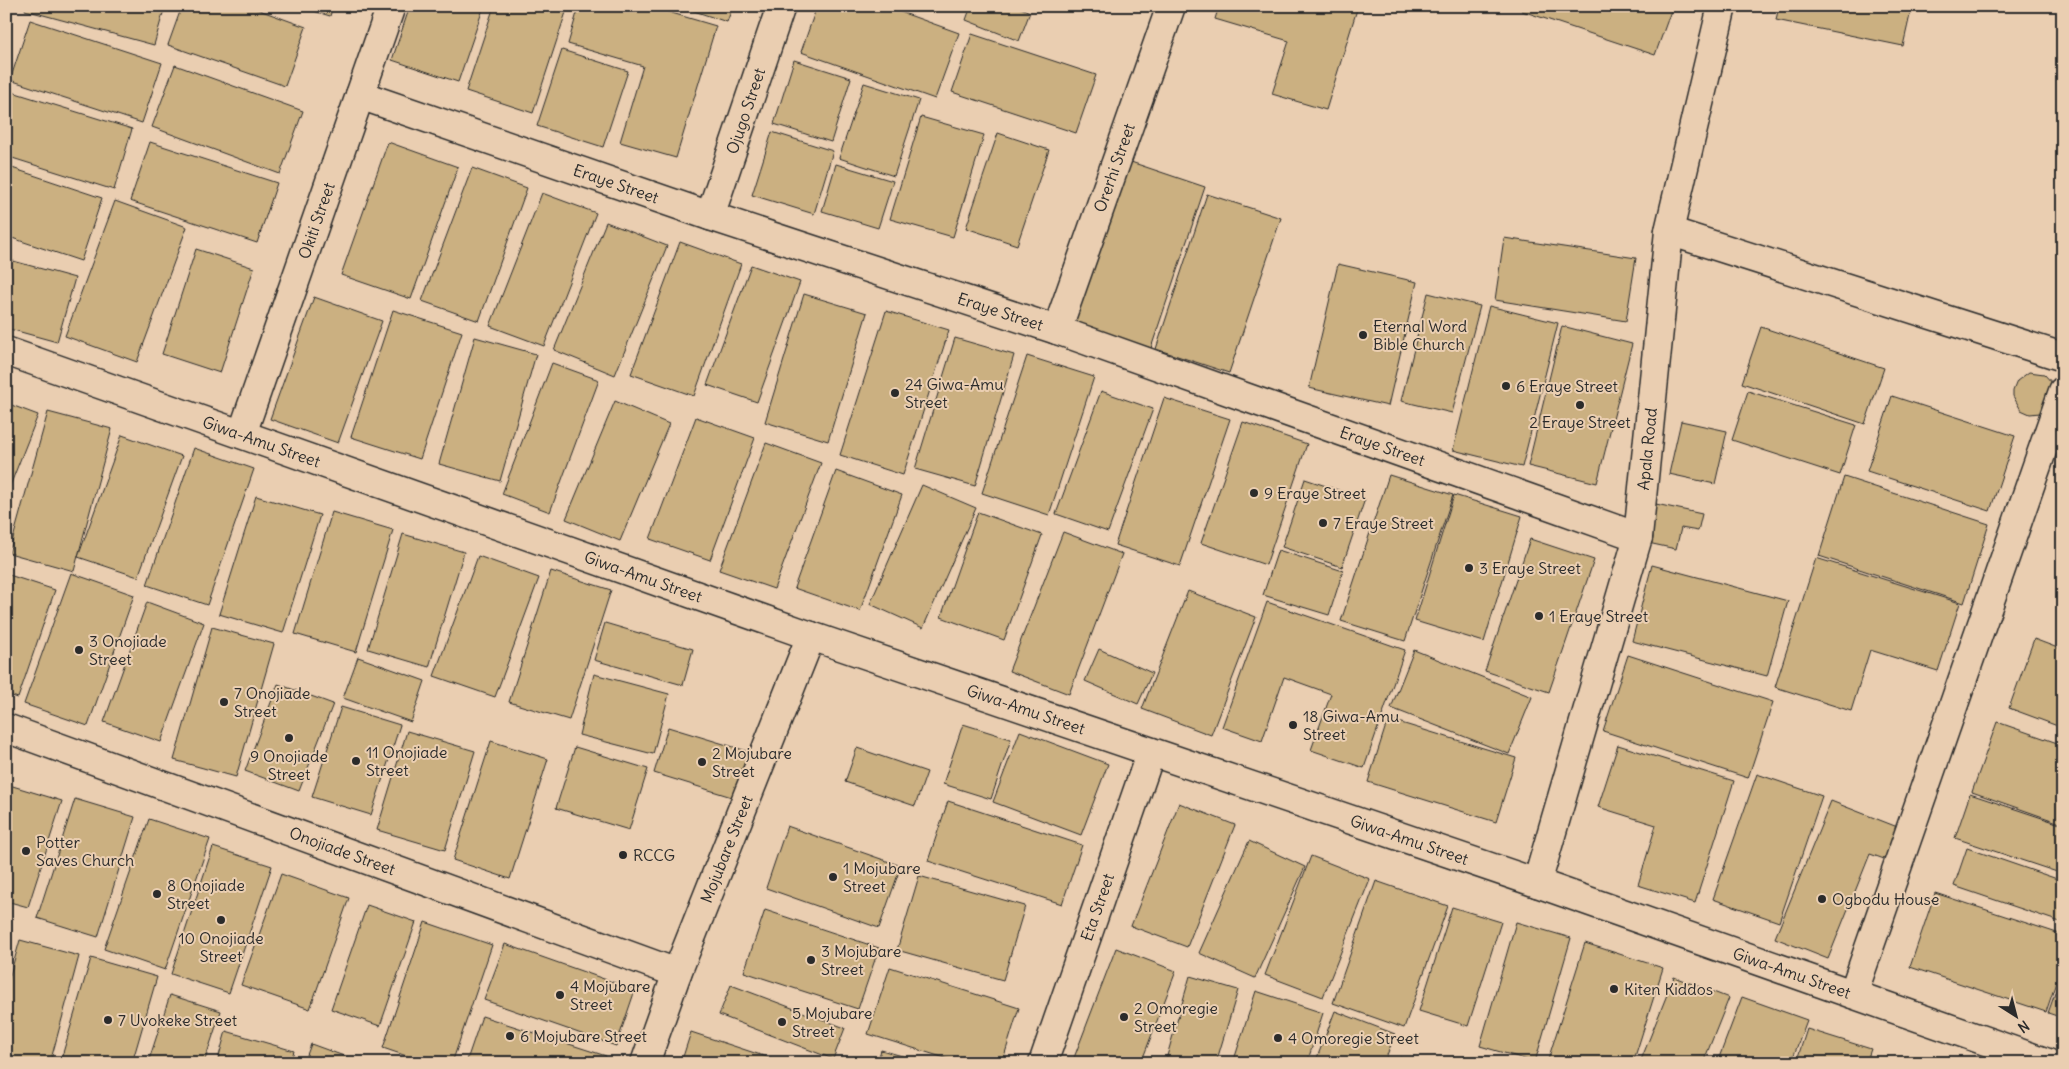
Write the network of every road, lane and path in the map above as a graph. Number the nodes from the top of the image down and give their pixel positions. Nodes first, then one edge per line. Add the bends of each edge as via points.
1 (391, 6) edge
2 (781, 6) edge
3 (1171, 6) edge
4 (1722, 6) edge
5 (360, 95) junction
6 (710, 216) junction
7 (1669, 231) junction
8 (1057, 330) junction
9 (6, 351) edge
10 (2063, 356) edge
11 (2063, 391) edge
12 (242, 434) junction
13 (1638, 537) junction
14 (811, 636) junction
15 (6, 728) edge
16 (1151, 752) junction
17 (1537, 884) junction
18 (677, 972) junction
19 (1853, 994) junction
20 (645, 1063) edge
21 (1043, 1063) edge
22 (2048, 1063) edge

1 - 5 street, Okiti Street
2 - 6 street, Ojugo Street
3 - 8 street, Orerhi Street
4 - 7 street, Apala Road
5 - 6 street, Eraye Street
5 - 12 street, Okiti Street
6 - 8 street, Eraye Street
7 - 10 street
7 - 13 street, Apala Road
8 - 13 street, Eraye Street
9 - 12 street, Giwa-Amu Street
11 - 19 street
12 - 14 street, Giwa-Amu Street
13 - 17 street, Apala Road
14 - 16 street, Giwa-Amu Street
14 - 18 street, Mojubare Street
15 - 18 street, Onojiade Street
16 - 17 street, Giwa-Amu Street
16 - 21 street, Eta Street
17 - 19 street, Giwa-Amu Street
18 - 20 street, Mojubare Street
19 - 22 street, Giwa-Amu Street

